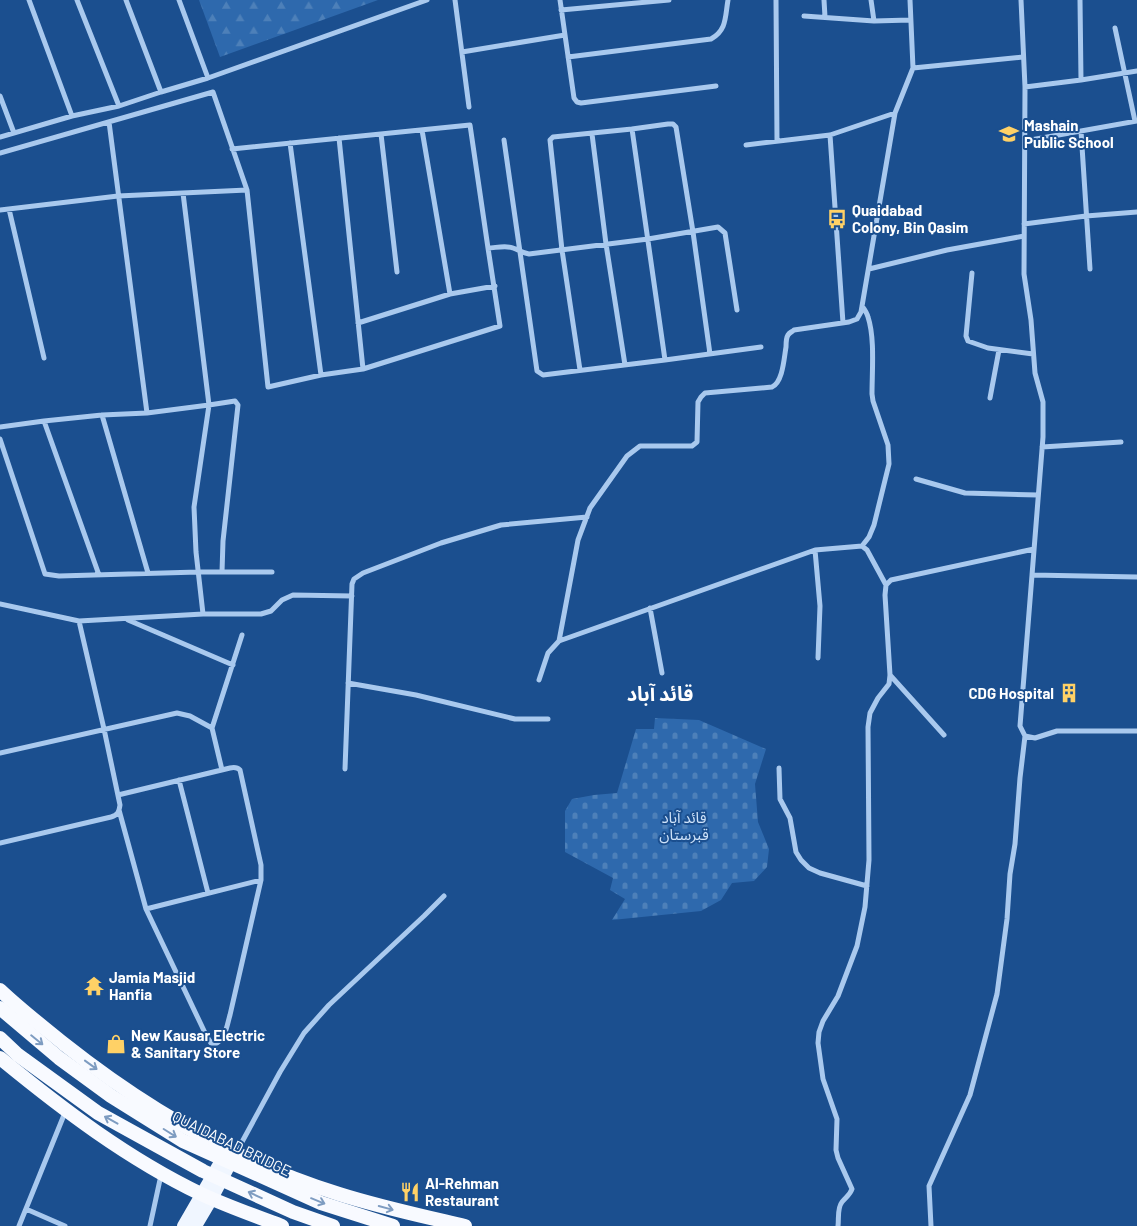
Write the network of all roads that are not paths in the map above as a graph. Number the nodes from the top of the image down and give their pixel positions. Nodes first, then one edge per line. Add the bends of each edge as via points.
1 (29, 0) edge
2 (77, 0) edge
3 (126, 0) edge
4 (179, 0) edge
5 (427, 0) edge
6 (455, 0) edge
7 (560, 0) edge
8 (669, 0) edge
9 (728, 0) edge
10 (776, 0) edge
11 (824, 0) edge
12 (871, 0) edge
13 (910, 0) edge
14 (1020, 0) edge
15 (1080, 0) edge
16 (561, 10) junction
17 (804, 16) dead end
18 (825, 18) junction
19 (910, 20) junction
20 (874, 21) junction
21 (1116, 28) dead end
22 (565, 36) junction
23 (462, 52) junction
24 (568, 58) junction
25 (1023, 58) junction
26 (913, 68) junction
27 (1137, 71) edge
28 (1125, 73) junction
29 (208, 78) junction
30 (1081, 80) junction
31 (716, 86) dead end
32 (1025, 87) junction
33 (161, 92) junction
34 (0, 96) edge
35 (119, 106) junction
36 (469, 107) dead end
37 (895, 113) junction
38 (72, 116) junction
39 (1136, 121) edge
40 (108, 122) junction
41 (632, 129) junction
42 (422, 130) junction
43 (1080, 131) junction
44 (14, 133) junction
45 (381, 134) junction
46 (592, 134) junction
47 (830, 134) junction
48 (0, 137) edge
49 (339, 138) junction
50 (504, 140) dead end
51 (776, 141) junction
52 (1025, 141) junction
53 (290, 143) junction
54 (746, 145) dead end
55 (232, 148) junction
56 (0, 153) edge
57 (247, 190) junction
58 (183, 193) junction
59 (118, 196) junction
60 (9, 209) junction
61 (0, 210) edge
62 (1137, 212) edge
63 (1086, 216) junction
64 (1024, 224) junction
65 (693, 232) junction
66 (1024, 236) junction
67 (648, 239) junction
68 (606, 244) junction
69 (488, 248) junction
70 (562, 250) junction
71 (519, 252) junction
72 (869, 269) junction
73 (1090, 269) dead end
74 (397, 272) dead end
75 (972, 273) dead end
76 (495, 286) junction
77 (450, 294) junction
78 (862, 306) junction
79 (737, 310) dead end
80 (358, 323) junction
81 (843, 323) junction
82 (761, 347) dead end
83 (999, 350) junction
84 (710, 354) junction
85 (1034, 354) junction
86 (44, 358) dead end
87 (665, 360) junction
88 (625, 365) junction
89 (363, 369) junction
90 (580, 370) junction
91 (321, 375) junction
92 (990, 398) dead end
93 (208, 405) junction
94 (148, 412) junction
95 (102, 415) junction
96 (44, 420) junction
97 (0, 427) edge
98 (0, 439) edge
99 (1121, 442) dead end
100 (1042, 447) junction
101 (916, 479) dead end
102 (1038, 496) junction
103 (587, 517) junction
104 (862, 546) junction
105 (1034, 549) junction
106 (815, 550) junction
107 (198, 572) junction
108 (222, 572) junction
109 (272, 572) dead end
110 (148, 573) junction
111 (99, 575) junction
112 (1032, 575) junction
113 (1137, 577) edge
114 (886, 585) junction
115 (352, 596) junction
116 (0, 604) edge
117 (650, 608) junction
118 (203, 614) junction
119 (126, 619) junction
120 (79, 621) junction
121 (242, 636) dead end
122 (559, 641) junction
123 (818, 658) dead end
124 (233, 665) junction
125 (662, 673) dead end
126 (890, 675) junction
127 (539, 680) dead end
128 (348, 683) junction
129 (548, 719) dead end
130 (212, 728) junction
131 (104, 729) junction
132 (1137, 731) edge
133 (944, 734) dead end
134 (1026, 736) junction
135 (0, 753) edge
136 (778, 768) dead end
137 (345, 769) dead end
138 (222, 770) junction
139 (179, 780) junction
140 (118, 795) junction
141 (119, 810) junction
142 (0, 843) edge
143 (261, 880) junction
144 (867, 886) junction
145 (208, 893) junction
146 (444, 896) dead end
147 (146, 909) junction
148 (0, 990) edge
149 (0, 1008) edge
150 (0, 1038) edge
151 (0, 1058) edge
152 (66, 1110) junction
153 (232, 1151) junction
154 (161, 1173) junction
155 (207, 1197) junction
156 (26, 1209) junction
157 (19, 1226) edge
158 (65, 1226) edge
159 (150, 1226) edge
160 (183, 1226) edge
161 (196, 1226) edge
162 (282, 1226) edge
163 (333, 1226) edge
164 (393, 1226) edge
165 (464, 1226) edge
166 (838, 1226) edge
167 (931, 1226) edge

1 - 38 street
2 - 35 street
3 - 33 street
4 - 29 street
5 - 29 street
6 - 23 street
7 - 16 street
8 - 16 street
9 - 24 street via 724,28 711,39
10 - 51 street
11 - 18 street
12 - 20 street
13 - 19 street
14 - 25 street
15 - 30 street
16 - 22 street
17 - 18 street
18 - 20 street
19 - 20 street
19 - 26 street
21 - 28 street
22 - 23 street
22 - 24 street
23 - 36 street
24 - 31 street via 574,98 581,103
25 - 26 street
25 - 32 street
26 - 37 street
27 - 28 street
28 - 30 street
28 - 39 street
29 - 33 street
30 - 32 street
32 - 52 street
33 - 35 street
34 - 44 street
35 - 38 street
37 - 47 street
37 - 72 street
38 - 44 street
39 - 43 street
40 - 55 street via 213,92
40 - 56 street
40 - 59 street
41 - 46 street
41 - 65 street via 668,124 676,127
41 - 67 street
42 - 45 street
42 - 69 street via 470,124
42 - 77 street
43 - 52 street
43 - 63 street
44 - 48 street
45 - 49 street
45 - 74 street
46 - 68 street
46 - 70 street via 553,137 550,140
47 - 51 street
47 - 81 street
49 - 53 street
49 - 80 street
50 - 71 street
51 - 54 street
52 - 64 street
53 - 55 street
53 - 91 street
55 - 57 street
57 - 58 street
57 - 91 street via 268,387
58 - 59 street
58 - 93 street
59 - 60 street
59 - 94 street
60 - 61 street
60 - 86 street
62 - 63 street
63 - 64 street
63 - 73 street
64 - 66 street
65 - 67 street
65 - 79 street via 718,227 725,233
65 - 84 street
66 - 72 street
66 - 85 street via 1024,274
67 - 68 street
67 - 87 street
68 - 70 street
68 - 88 street
69 - 71 street via 510,247
69 - 76 street
70 - 71 street
70 - 90 street
71 - 90 street via 538,371 543,375
72 - 78 street
75 - 83 street via 966,339
76 - 77 street
76 - 89 street via 500,326
77 - 80 street
78 - 81 street via 857,319
78 - 104 street via 870,326 872,394 888,445 889,464 874,525
80 - 89 street
81 - 103 street via 790,333 776,385 706,393 698,402 697,442 692,446 640,446 627,456
82 - 84 street
83 - 85 street
83 - 92 street
84 - 87 street
85 - 100 street via 1035,373 1043,402
87 - 88 street
88 - 90 street
89 - 91 street
93 - 94 street
93 - 107 street via 194,507
93 - 108 street via 235,401 238,405
94 - 95 street
95 - 96 street
95 - 110 street
96 - 97 street
96 - 111 street
98 - 111 street via 45,574
99 - 100 street
100 - 102 street
101 - 102 street via 965,493
102 - 105 street
103 - 115 street via 501,525 441,543 357,576 352,584
103 - 122 street via 578,540
104 - 106 street
104 - 114 street
105 - 112 street
105 - 114 street via 891,580
106 - 117 street
106 - 123 street via 820,606
107 - 108 street
107 - 110 street
107 - 118 street
108 - 109 street
110 - 111 street
112 - 113 street
112 - 134 street via 1020,726
114 - 126 street
115 - 118 street via 293,595 267,613
115 - 128 street
116 - 120 street
117 - 122 street
117 - 125 street
118 - 119 street
119 - 120 street
119 - 124 street
120 - 131 street
121 - 124 street
122 - 127 street via 548,653
124 - 130 street
126 - 133 street
126 - 144 street via 889,684 870,712 868,727
128 - 129 street via 416,695 514,719
128 - 137 street
130 - 131 street via 177,712
130 - 138 street
131 - 135 street
131 - 140 street
132 - 134 street via 1057,730 1035,738
134 - 167 street via 997,994 970,1095 928,1186
136 - 144 street via 780,799 790,818 796,852 801,860 820,873
138 - 139 street
138 - 143 street via 234,767 240,770 261,865
139 - 140 street
139 - 145 street
140 - 141 street
141 - 142 street via 111,817
141 - 147 street
143 - 145 street
143 - 147 street via 230,1015 218,1043 207,1036
144 - 166 street via 858,946 838,996 823,1021 818,1043 823,1079 837,1119 836,1150 852,1189 841,1203
145 - 147 street
146 - 153 street via 329,1005 304,1033
148 -> 153 highway via 74,1052 128,1091
149 -> 164 highway, QUAIDABAD BRIDGE, bridge via 59,1058 111,1096 183,1141 321,1203
163 -> 150 highway, bridge via 293,1212 203,1170 98,1113 18,1055
151 - 152 highway
152 - 154 highway
152 - 156 street
153 - 155 main road
153 -> 165 highway via 337,1194
154 - 155 highway
154 - 159 street
155 - 160 main road
155 - 161 main road
155 - 162 highway
156 - 157 street
156 - 158 street

